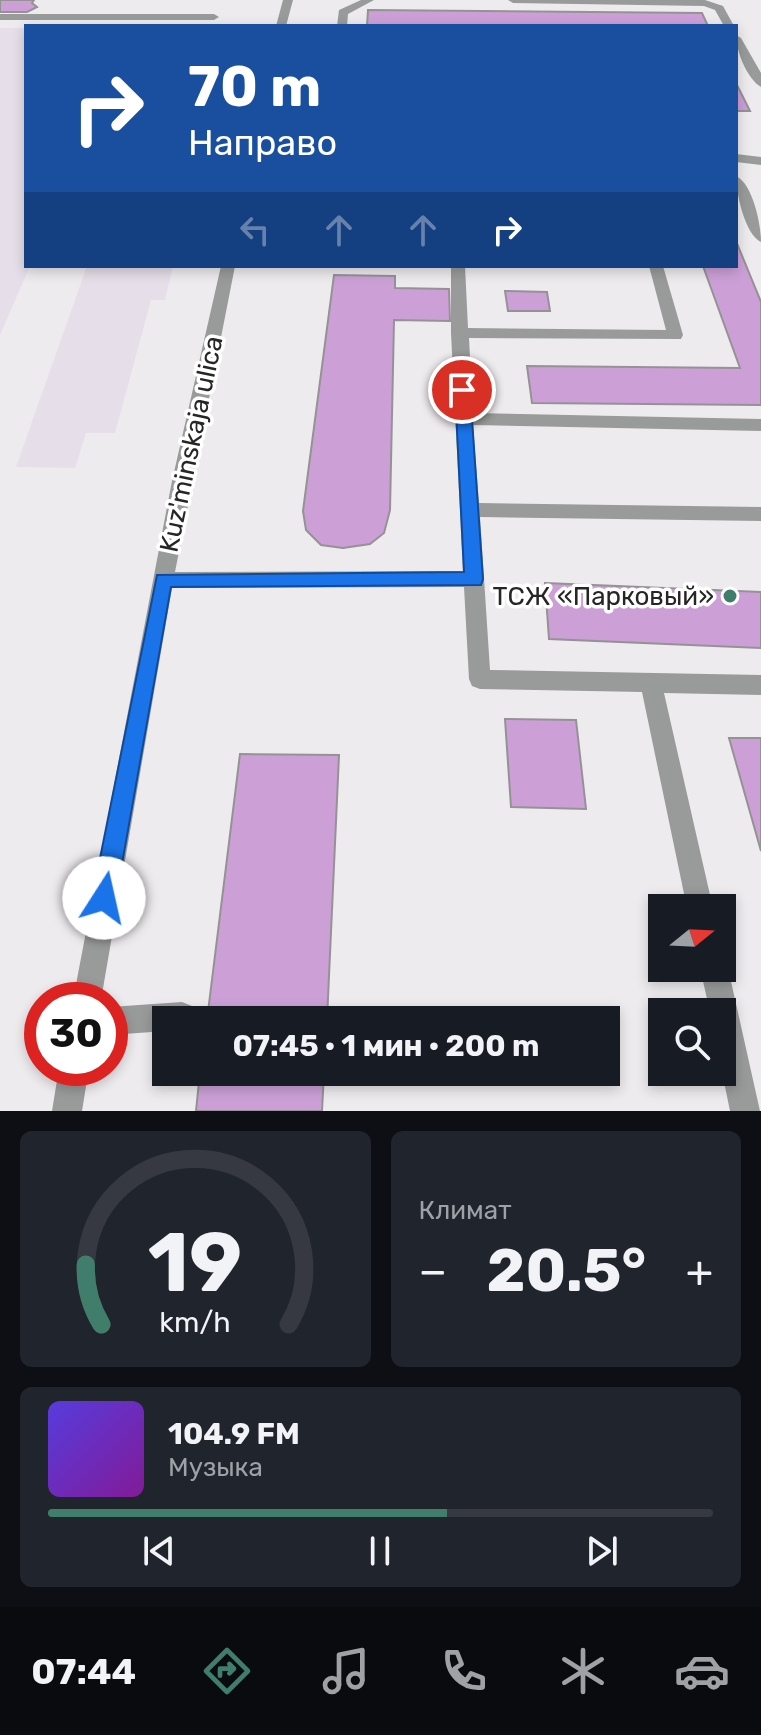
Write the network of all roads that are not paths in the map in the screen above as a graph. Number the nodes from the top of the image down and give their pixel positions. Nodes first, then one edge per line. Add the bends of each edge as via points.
1 (288, 0) edge
2 (369, 0) edge
3 (513, 0) edge
4 (0, 17) edge
5 (214, 17) dead end
6 (282, 24) edge
7 (342, 24) edge
8 (728, 24) edge
9 (738, 42) edge
10 (761, 83) edge
11 (738, 158) edge
12 (761, 161) edge
13 (738, 185) edge
14 (761, 238) edge
15 (228, 268) edge
16 (458, 268) edge
17 (657, 268) edge
18 (459, 333) junction
19 (464, 419) junction
20 (761, 425) edge
21 (470, 510) junction
22 (761, 514) edge
23 (474, 579) junction
24 (163, 580) junction
25 (651, 683) junction
26 (761, 685) edge
27 (697, 894) edge
28 (90, 982) edge
29 (717, 982) edge
30 (152, 1018) edge
31 (128, 1020) edge
32 (71, 1086) edge
33 (67, 1111) edge
34 (745, 1111) edge

1 - 6 street
2 - 7 street via 343,12
3 - 8 street via 705,3 719,8
4 - 5 street
9 - 10 street
11 - 12 street
13 - 14 street
15 - 24 street, Kuz'minskaja ulica
16 - 18 street
17 - 18 street via 675,335
18 - 19 street
19 - 20 street
19 - 21 street
21 - 22 street
21 - 23 street
23 - 24 street
23 - 25 street via 480,679
24 - 28 street, Kuz'minskaja ulica
25 - 26 street
25 - 27 street
29 - 34 street
30 - 31 street
32 - 33 street

